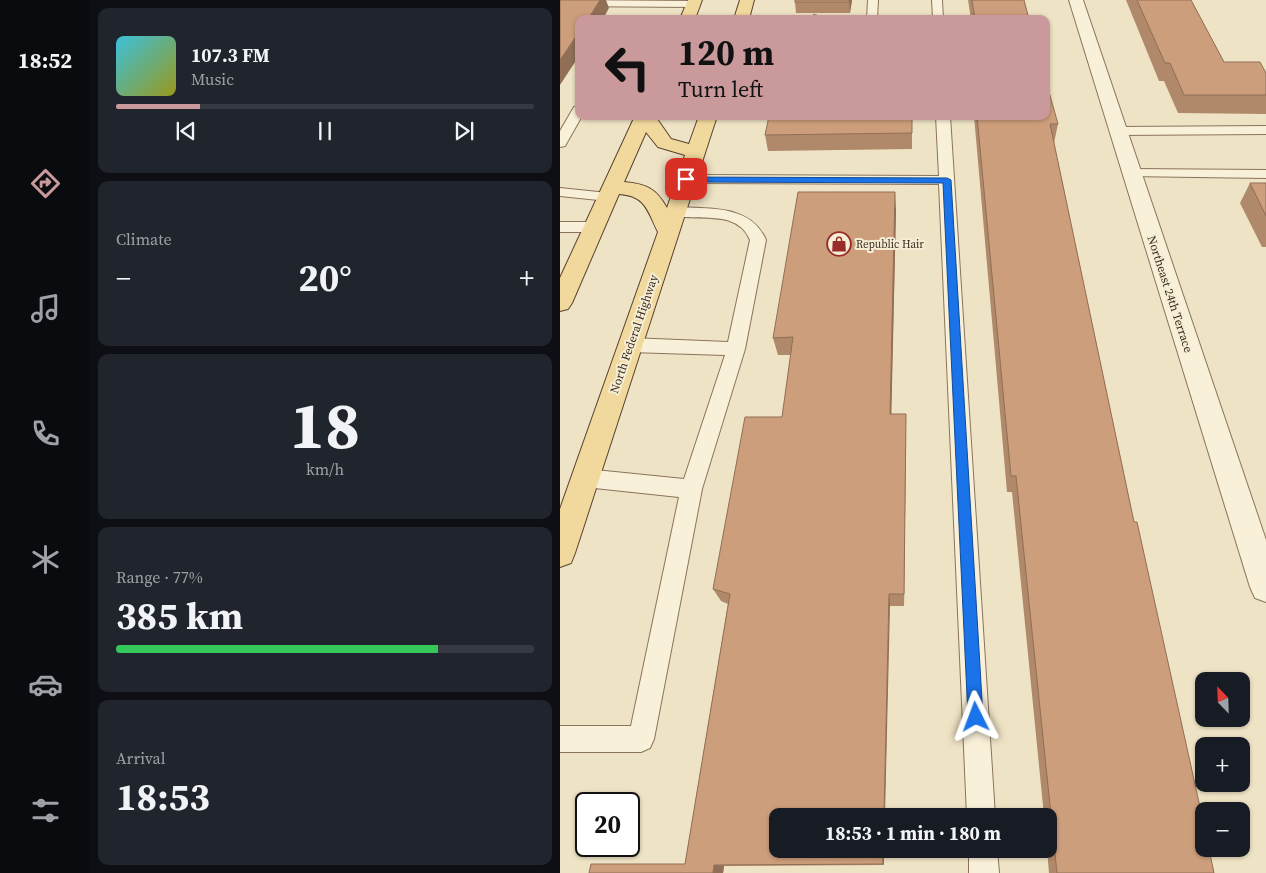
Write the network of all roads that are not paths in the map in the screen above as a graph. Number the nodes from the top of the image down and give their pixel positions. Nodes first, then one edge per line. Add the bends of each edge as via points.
1 (747, 0) edge
2 (873, 0) edge
3 (937, 0) edge
4 (1076, 0) edge
5 (694, 2) edge
6 (560, 3) edge
7 (689, 15) edge
8 (741, 15) edge
9 (872, 15) edge
10 (938, 15) edge
11 (575, 117) edge
12 (643, 120) edge
13 (647, 120) edge
14 (707, 120) edge
15 (943, 120) edge
16 (1266, 130) edge
17 (1117, 131) junction
18 (560, 143) edge
19 (696, 151) junction
20 (1131, 174) junction
21 (1266, 174) edge
22 (686, 179) junction
23 (947, 180) junction
24 (560, 192) edge
25 (610, 192) junction
26 (672, 222) junction
27 (560, 227) edge
28 (594, 227) junction
29 (560, 303) edge
30 (630, 345) junction
31 (736, 349) junction
32 (585, 478) junction
33 (691, 489) junction
34 (560, 553) edge
35 (1266, 587) edge
36 (560, 739) edge
37 (981, 808) edge
38 (983, 858) edge
39 (984, 873) edge

1 - 8 main road
2 - 9 lane
3 - 10 lane
4 - 17 street, Northeast 24th Terrace
5 - 6 lane
5 - 7 main road
11 - 18 lane
12 - 25 main road
13 - 19 main road via 660,141 672,148
14 - 19 main road, North Federal Highway
15 - 23 lane
16 - 17 lane
17 - 20 street, Northeast 24th Terrace
19 - 22 main road, North Federal Highway
20 - 21 lane
20 - 35 street, Northeast 24th Terrace
22 - 23 lane
22 - 26 main road, North Federal Highway
23 - 37 lane
24 - 25 lane
25 - 26 main road via 634,189 650,196
25 - 28 main road
26 - 30 main road, North Federal Highway
26 - 31 lane via 730,216 748,222 756,230 758,240
27 - 28 lane
28 - 29 main road
30 - 31 lane
30 - 32 main road, North Federal Highway
31 - 33 lane
32 - 33 lane
32 - 34 main road, North Federal Highway
33 - 36 lane via 641,739
38 - 39 lane

